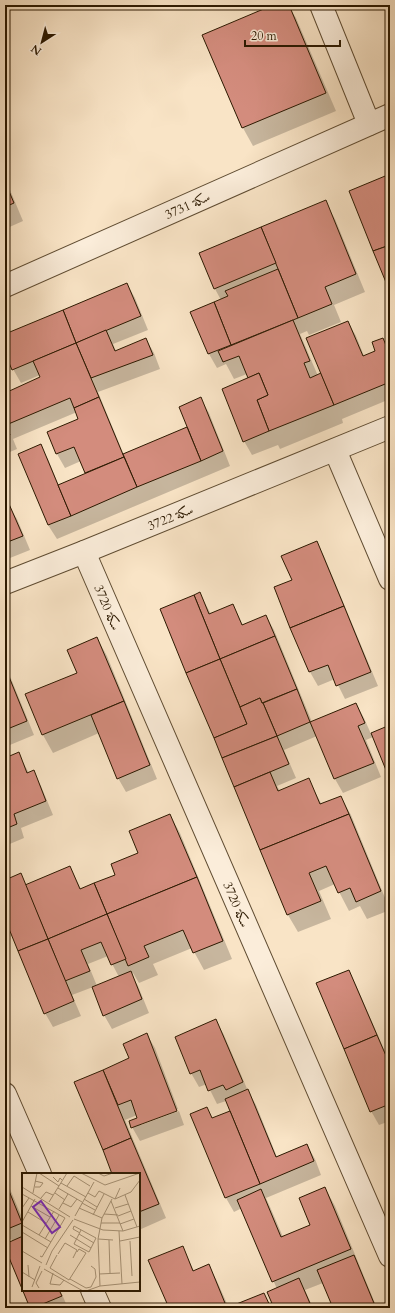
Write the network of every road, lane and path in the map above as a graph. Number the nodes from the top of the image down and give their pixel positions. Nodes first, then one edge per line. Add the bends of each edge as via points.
1 (321, 5) edge
2 (390, 115) edge
3 (369, 124) junction
4 (5, 286) edge
5 (390, 427) edge
6 (335, 450) junction
7 (84, 552) junction
8 (390, 578) edge
9 (5, 583) edge
10 (5, 1094) edge
11 (40, 1173) edge
12 (390, 1256) edge
13 (92, 1291) edge
14 (100, 1308) edge

1 - 3 street
2 - 3 street, سكة 3731
3 - 4 street, سكة 3731
5 - 6 street, سكة 3722
6 - 7 street, سكة 3722
6 - 8 street
7 - 9 street, سكة 3722
7 - 12 street, سكة 3720
10 - 11 street
13 - 14 street

